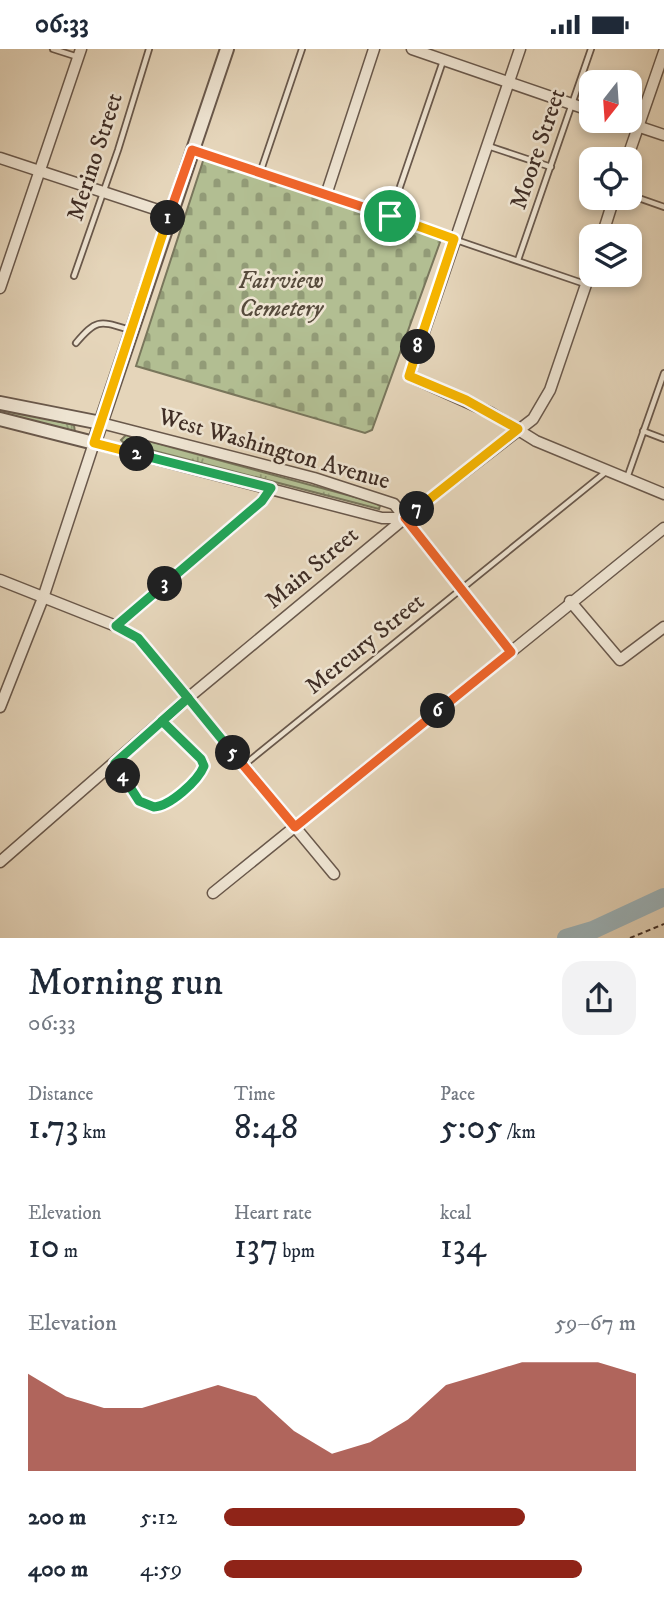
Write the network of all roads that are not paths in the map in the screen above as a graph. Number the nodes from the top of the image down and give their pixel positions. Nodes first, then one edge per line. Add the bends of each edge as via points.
1 (53, 49) edge
2 (149, 49) edge
3 (227, 49) edge
4 (302, 49) edge
5 (374, 49) edge
6 (412, 49) edge
7 (520, 49) edge
8 (591, 49) edge
9 (664, 52) edge
10 (79, 53) edge
11 (444, 60) junction
12 (662, 67) edge
13 (508, 82) junction
14 (572, 104) junction
15 (579, 106) edge
16 (642, 116) edge
17 (642, 127) edge
18 (664, 135) edge
19 (487, 145) junction
20 (192, 150) junction
21 (0, 157) edge
22 (551, 167) junction
23 (40, 172) junction
24 (260, 173) junction
25 (103, 191) junction
26 (326, 195) junction
27 (642, 199) edge
28 (664, 207) edge
29 (170, 214) junction
30 (390, 216) junction
31 (454, 239) junction
32 (518, 260) junction
33 (74, 276) dead end
34 (579, 282) edge
35 (585, 287) edge
36 (0, 288) edge
37 (131, 330) junction
38 (76, 344) dead end
39 (664, 373) edge
40 (0, 403) edge
41 (0, 419) edge
42 (101, 422) junction
43 (518, 429) junction
44 (643, 431) junction
45 (664, 439) edge
46 (94, 443) junction
47 (607, 470) junction
48 (627, 478) junction
49 (271, 488) junction
50 (664, 494) edge
51 (405, 518) junction
52 (664, 528) edge
53 (0, 580) edge
54 (462, 589) junction
55 (43, 598) junction
56 (570, 601) junction
57 (116, 626) junction
58 (664, 627) edge
59 (511, 652) junction
60 (188, 698) junction
61 (0, 707) edge
62 (162, 721) junction
63 (115, 763) junction
64 (243, 765) junction
65 (295, 827) junction
66 (0, 862) edge
67 (334, 874) dead end
68 (213, 893) dead end

1 - 10 lane
2 - 25 lane, Merino Street
3 - 20 street
4 - 24 lane
5 - 26 street
6 - 11 street
7 - 13 street
8 - 14 lane, Moore Street
9 - 12 street
10 - 23 street
11 - 13 street
11 - 30 lane
12 - 16 street
13 - 14 street
13 - 19 street
14 - 15 street
14 - 22 lane, Moore Street
17 - 18 street
19 - 22 lane
19 - 31 street
20 - 24 lane
20 - 29 street
21 - 23 street
22 - 32 lane, Moore Street
23 - 25 street
23 - 36 street
24 - 26 lane
25 - 29 street
25 - 33 lane, Merino Street
26 - 30 lane
27 - 28 lane
29 - 37 street
30 - 31 lane
31 - 32 lane
31 - 43 street via 409,376
32 - 34 lane
35 - 43 street, Main Street via 543,406
37 - 38 lane via 98,322
37 - 42 street
39 - 44 lane
40 - 42 street
41 - 46 street
42 - 46 street
42 - 51 street, West Washington Avenue via 374,495 394,504
43 - 47 street
43 - 51 street, Main Street
44 - 45 lane
44 - 48 lane
46 - 49 street, West Washington Avenue
46 - 55 street
47 - 48 street
47 - 54 lane, Mercury Street
48 - 50 street
49 - 51 street, West Washington Avenue via 382,518
49 - 57 street via 262,501
51 - 54 street
51 - 60 street, Main Street
52 - 56 street
53 - 55 street
54 - 59 street
54 - 64 lane, Mercury Street
55 - 57 street
55 - 61 street
56 - 58 street via 620,660
56 - 59 street
57 - 60 street via 138,638
59 - 65 street
60 - 62 street, Main Street
60 - 64 street
62 - 63 street, Main Street
62 - 63 lane via 204,762 197,777 166,803 149,807 139,801
63 - 66 street, Main Street
64 - 65 street
65 - 67 street
65 - 68 street

